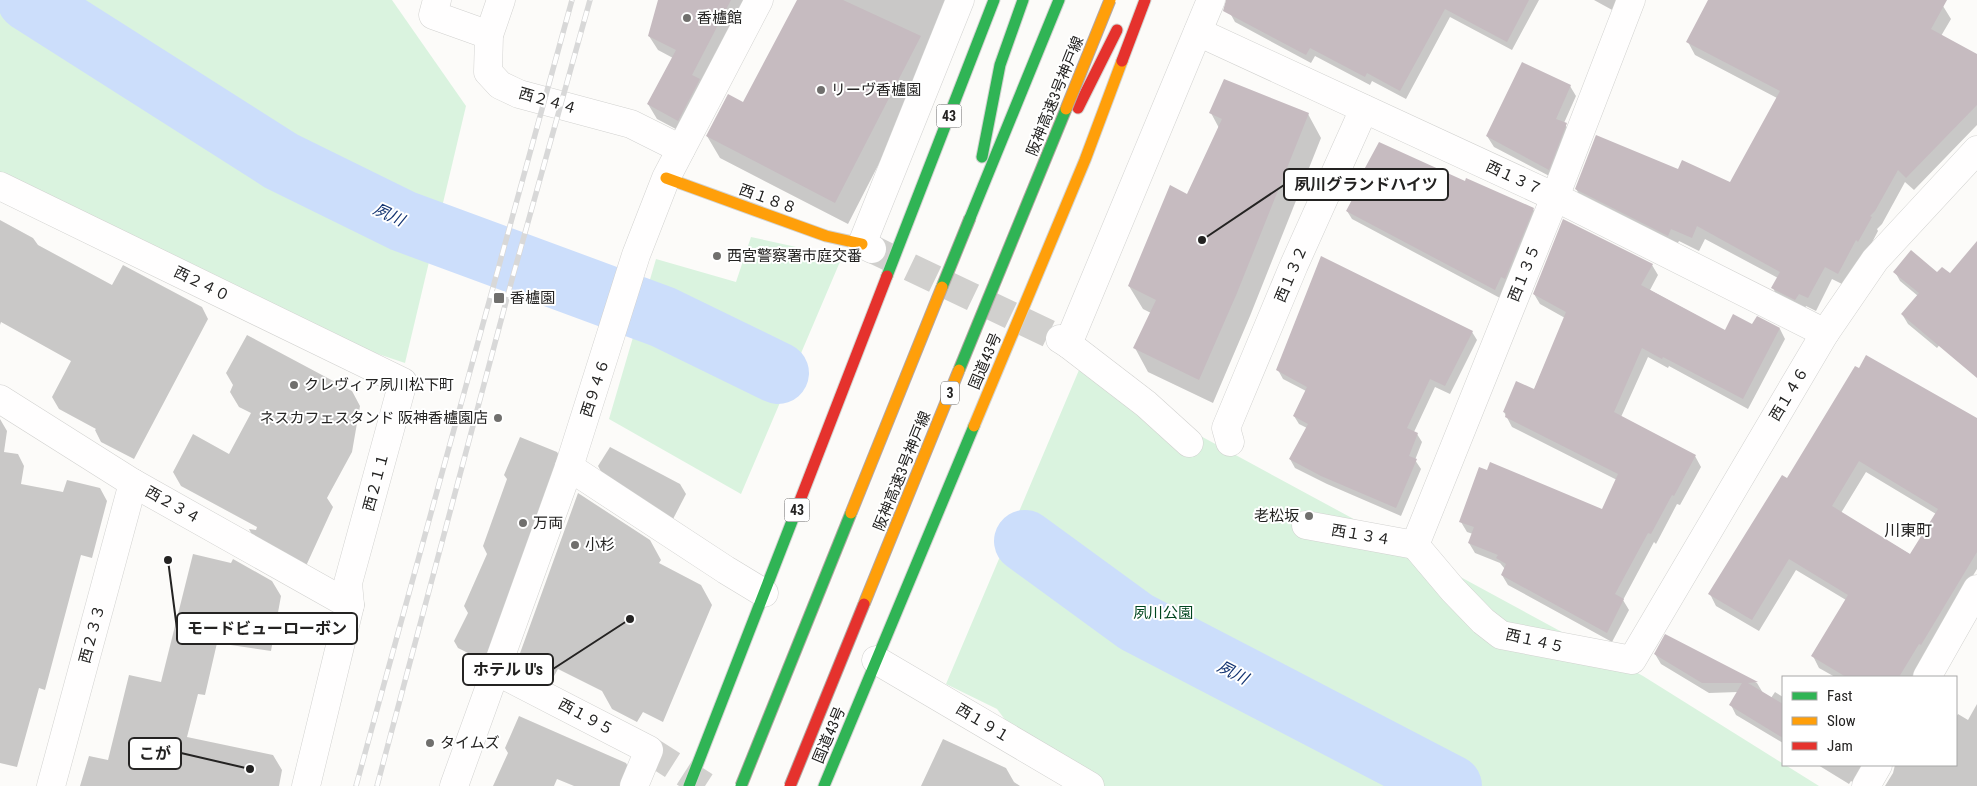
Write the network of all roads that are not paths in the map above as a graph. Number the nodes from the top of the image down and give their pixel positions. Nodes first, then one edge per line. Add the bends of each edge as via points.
1 (437, 0) edge
2 (500, 0) edge
3 (759, 0) edge
4 (960, 0) edge
5 (994, 0) edge
6 (1023, 0) edge
7 (1059, 0) edge
8 (1110, 0) edge
9 (1144, 0) edge
10 (1211, 0) edge
11 (1631, 0) edge
12 (1124, 18) dead end
13 (1198, 32) junction
14 (489, 35) junction
15 (1364, 109) junction
16 (681, 149) junction
17 (1972, 166) edge
18 (666, 178) junction
19 (0, 186) edge
20 (1555, 197) junction
21 (970, 218) junction
22 (1021, 218) junction
23 (867, 246) joint
24 (1825, 333) junction
25 (403, 382) joint
26 (0, 398) edge
27 (1189, 442) dead end
28 (1230, 442) dead end
29 (570, 467) junction
30 (133, 483) junction
31 (1306, 525) dead end
32 (1415, 545) junction
33 (1977, 589) edge
34 (764, 593) junction
35 (349, 594) junction
36 (876, 660) junction
37 (1632, 660) joint
38 (496, 671) junction
39 (1928, 676) edge
40 (1877, 766) edge
41 (50, 786) edge
42 (306, 786) edge
43 (454, 786) edge
44 (634, 786) edge
45 (689, 786) edge
46 (741, 786) edge
47 (790, 786) edge
48 (824, 786) edge
49 (1090, 786) edge
50 (1866, 786) edge

1 - 14 street via 433,15
2 - 14 street, 西２４４
3 - 16 street, 西９４６
4 - 23 street
5 - 34 main road, 43
6 - 21 main road via 1000,64
7 - 21 main road, 阪神高速3号神戸線
8 - 22 main road, 阪神高速3号神戸線 / 3, bridge
9 - 36 main road, 国道43号 via 1085,160
10 - 13 street
11 - 20 street, 西１３５
12 - 22 main road, bridge
13 - 15 street, 西１３７
13 - 27 street via 1064,342 1146,404
14 - 16 street, 西２４４ via 488,72 500,85 519,94 630,124
15 - 20 street, 西１３７
15 - 28 street, 西１３２ via 1226,428
16 - 18 street, 西９４６
17 - 24 street, 西１４６ via 1875,260
18 - 23 main road, 西１８８ via 826,236
18 - 29 street, 西９４６ via 636,255
19 - 25 street, 西２４０
20 - 24 street, 西１３７
20 - 32 street, 西１３５
21 - 46 main road, 阪神高速3号神戸線, bridge
22 - 47 main road, 阪神高速3号神戸線 / 3, bridge
24 - 37 street, 西１４６
25 - 35 street, 西２１１
26 - 30 street, 西２３４
29 - 34 street via 725,571
29 - 38 street, 西９４６
30 - 35 street, 西２３４
30 - 41 street, 西２３３
31 - 32 street, 西１３４
32 - 37 street, 西１４５ via 1453,590 1483,621 1501,634
33 - 39 street
34 - 45 main road, 43
35 - 42 street, 西２１１
36 - 48 main road, 国道43号
36 - 49 street, 西１９１
38 - 43 street, 西９４６
38 - 44 street, 西１９５ via 649,750
40 - 50 street

